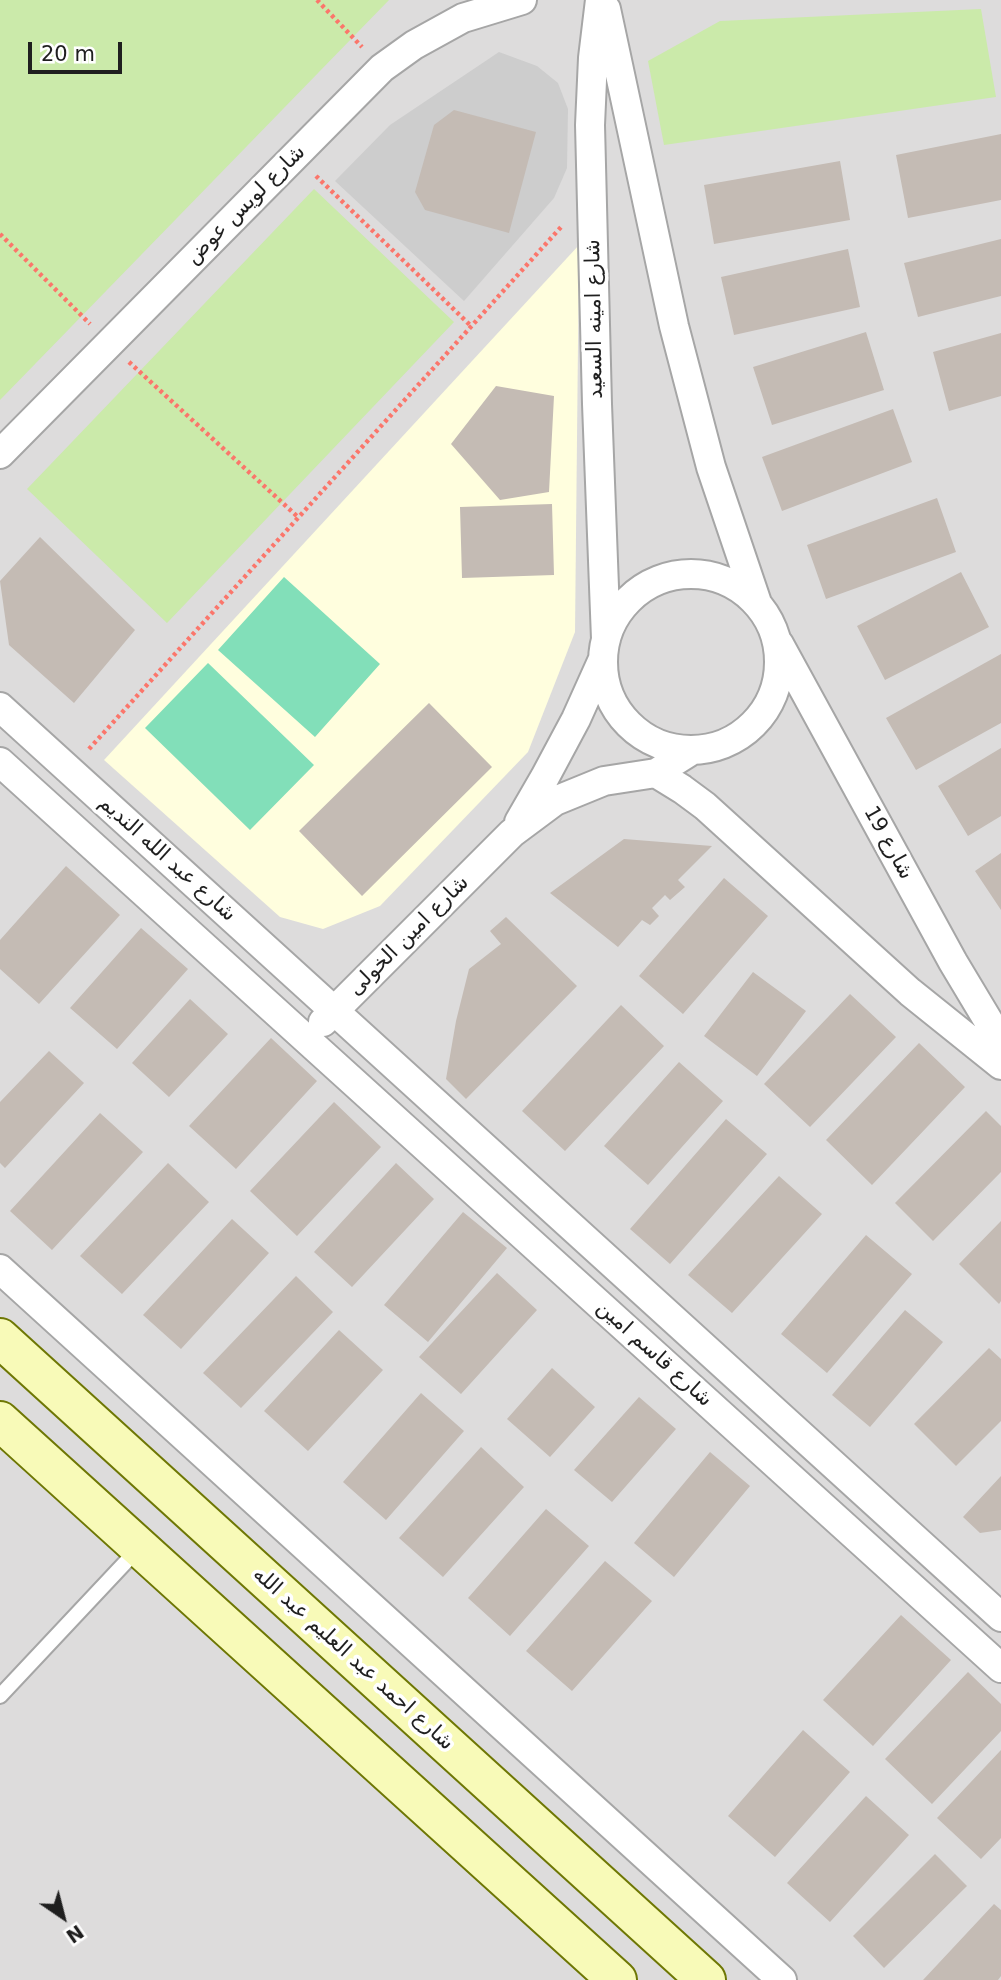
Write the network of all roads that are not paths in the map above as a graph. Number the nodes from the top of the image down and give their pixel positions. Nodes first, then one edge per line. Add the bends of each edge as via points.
1 (522, 0) edge
2 (602, 0) edge
3 (0, 454) edge
4 (757, 603) junction
5 (778, 642) junction
6 (604, 649) junction
7 (0, 707) edge
8 (642, 737) junction
9 (691, 751) junction
10 (0, 762) edge
11 (656, 773) junction
12 (512, 833) junction
13 (334, 1011) junction
14 (306, 1039) junction
15 (1001, 1042) edge
16 (1001, 1065) edge
17 (0, 1269) edge
18 (0, 1338) edge
19 (0, 1421) edge
20 (181, 1503) junction
21 (139, 1548) junction
22 (1001, 1617) edge
23 (1001, 1668) edge
24 (0, 1696) edge
25 (617, 1980) edge
26 (706, 1980) edge
27 (782, 1980) edge

1 - 3 street, شارع لويس عوض via 463,18 414,44 382,68
2 - 4 street, شارع امينه السعيد via 674,326 711,467
2 - 6 street, شارع امينه السعيد via 590,112
4 - 5 street
4 - 6 street via 739,587 718,578 671,576 630,598 615,617
5 - 9 street via 776,687 753,726 713,748
5 - 15 street, شارع 19
6 - 8 street via 604,682 612,703
6 - 12 street, شارع امين الخولى via 576,719
7 - 13 street, شارع عبد الله النديم
8 - 9 street
8 - 11 street
9 - 11 street
10 - 14 street, شارع عبد الله النديم
11 - 12 street, شارع امين الخولى via 604,781 555,801
11 - 16 street via 705,806 910,992
12 - 13 street, شارع امين الخولى
13 - 14 street, شارع امين الخولى
13 - 22 street, شارع قاسم امين
14 - 23 street, شارع قاسم امين
17 - 27 street
18 - 20 street, شارع احمد عبد العليم عبد الله
19 - 21 street
20 - 21 street
20 - 26 street, شارع احمد عبد العليم عبد الله
21 - 24 lane
21 - 25 street

